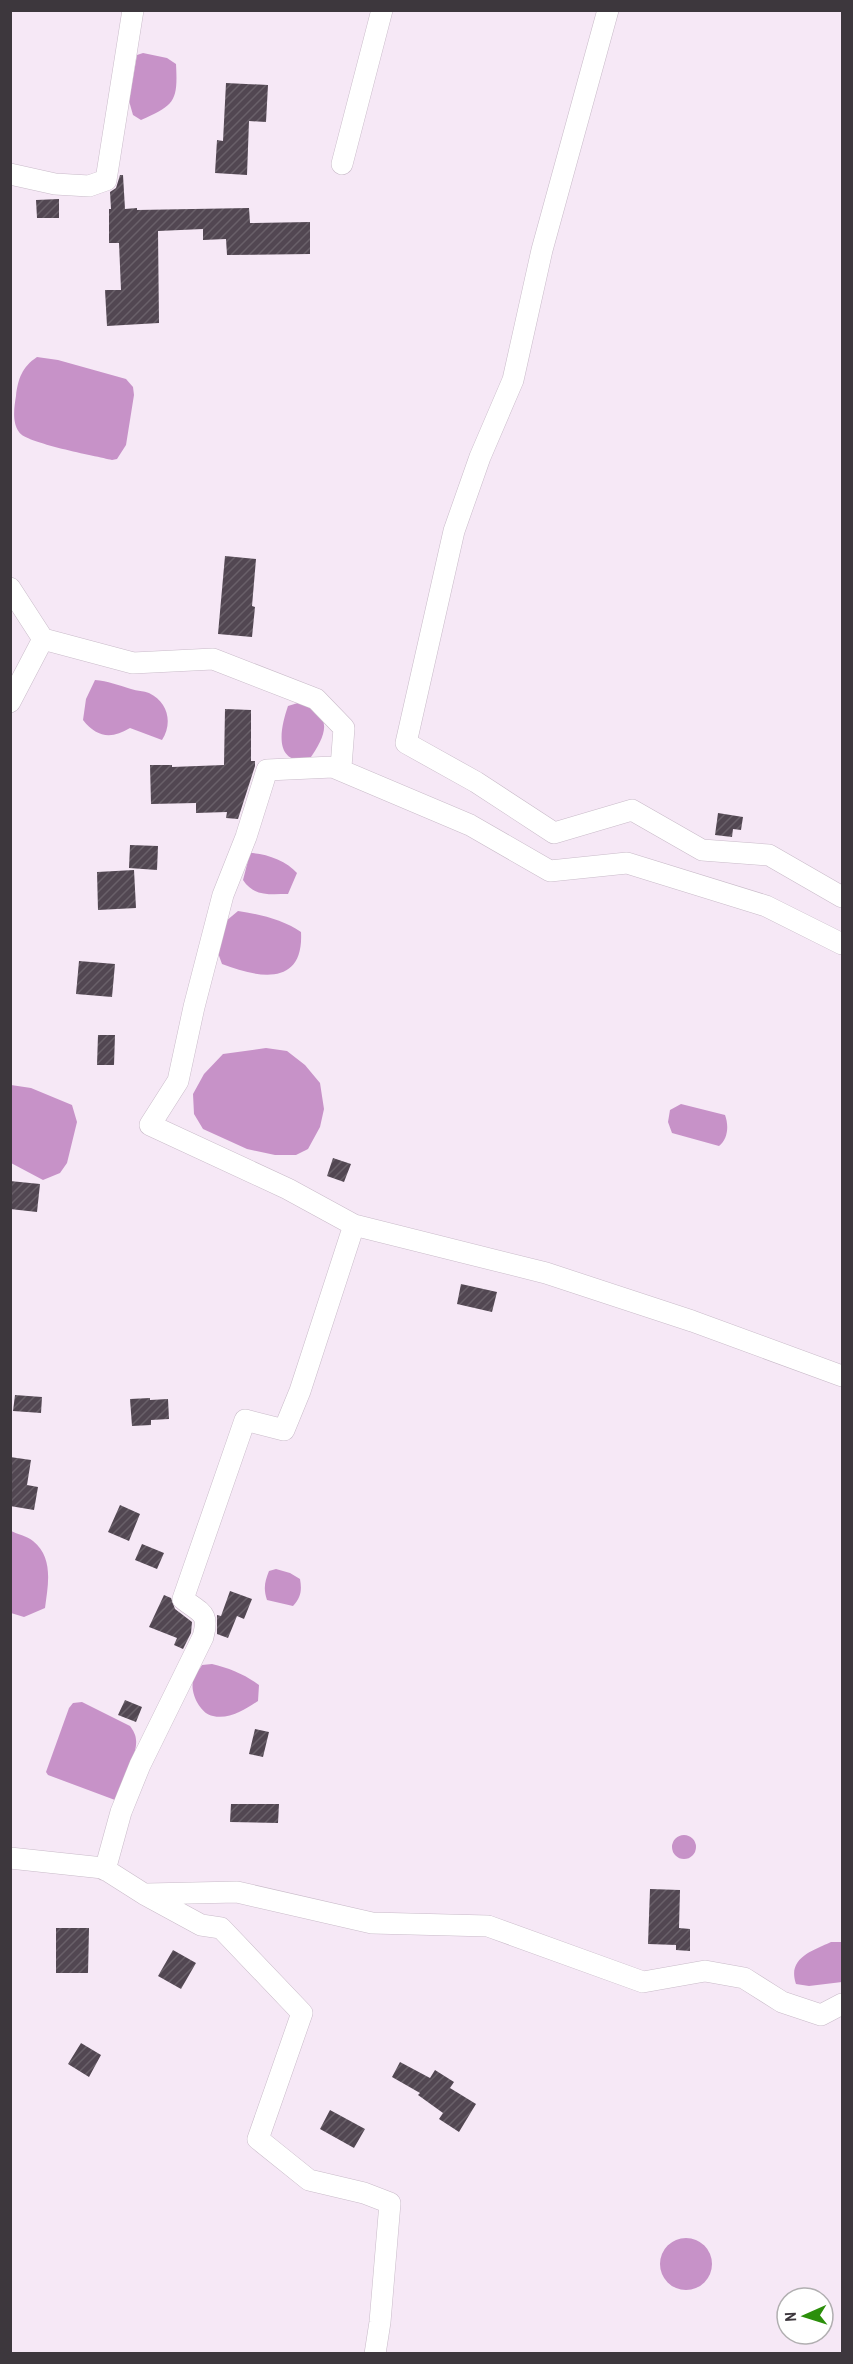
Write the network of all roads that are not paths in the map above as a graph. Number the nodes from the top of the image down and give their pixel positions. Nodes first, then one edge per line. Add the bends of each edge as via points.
1 (132, 10) edge
2 (382, 10) edge
3 (608, 10) edge
4 (342, 165) dead end
5 (10, 174) edge
6 (10, 588) edge
7 (44, 639) junction
8 (10, 702) edge
9 (333, 767) junction
10 (843, 897) edge
11 (843, 944) edge
12 (354, 1225) junction
13 (843, 1376) edge
14 (10, 1858) edge
15 (105, 1870) junction
16 (144, 1894) junction
17 (843, 2004) edge
18 (375, 2354) edge

1 - 5 street via 106,180 89,186 55,184
2 - 4 street
3 - 10 street via 542,250 513,380 454,531 406,743 476,782 554,833 632,810 702,850 769,855
6 - 7 street
7 - 8 street
7 - 9 street via 133,663 213,659 316,699 344,728 341,766
9 - 11 street via 470,825 550,871 627,863 766,906
9 - 12 street via 267,770 223,895 178,1081 150,1125 288,1189
12 - 13 street via 546,1273
12 - 15 street via 284,1430 245,1420 183,1599 203,1613 207,1623 203,1637 140,1765 121,1812
14 - 15 street
15 - 16 street
16 - 17 street via 237,1892 372,1923 488,1926 643,1982 705,1971 744,1978 782,2002 821,2015
16 - 18 street via 201,1925 221,1928 302,2013 258,2139 309,2180 390,2203

